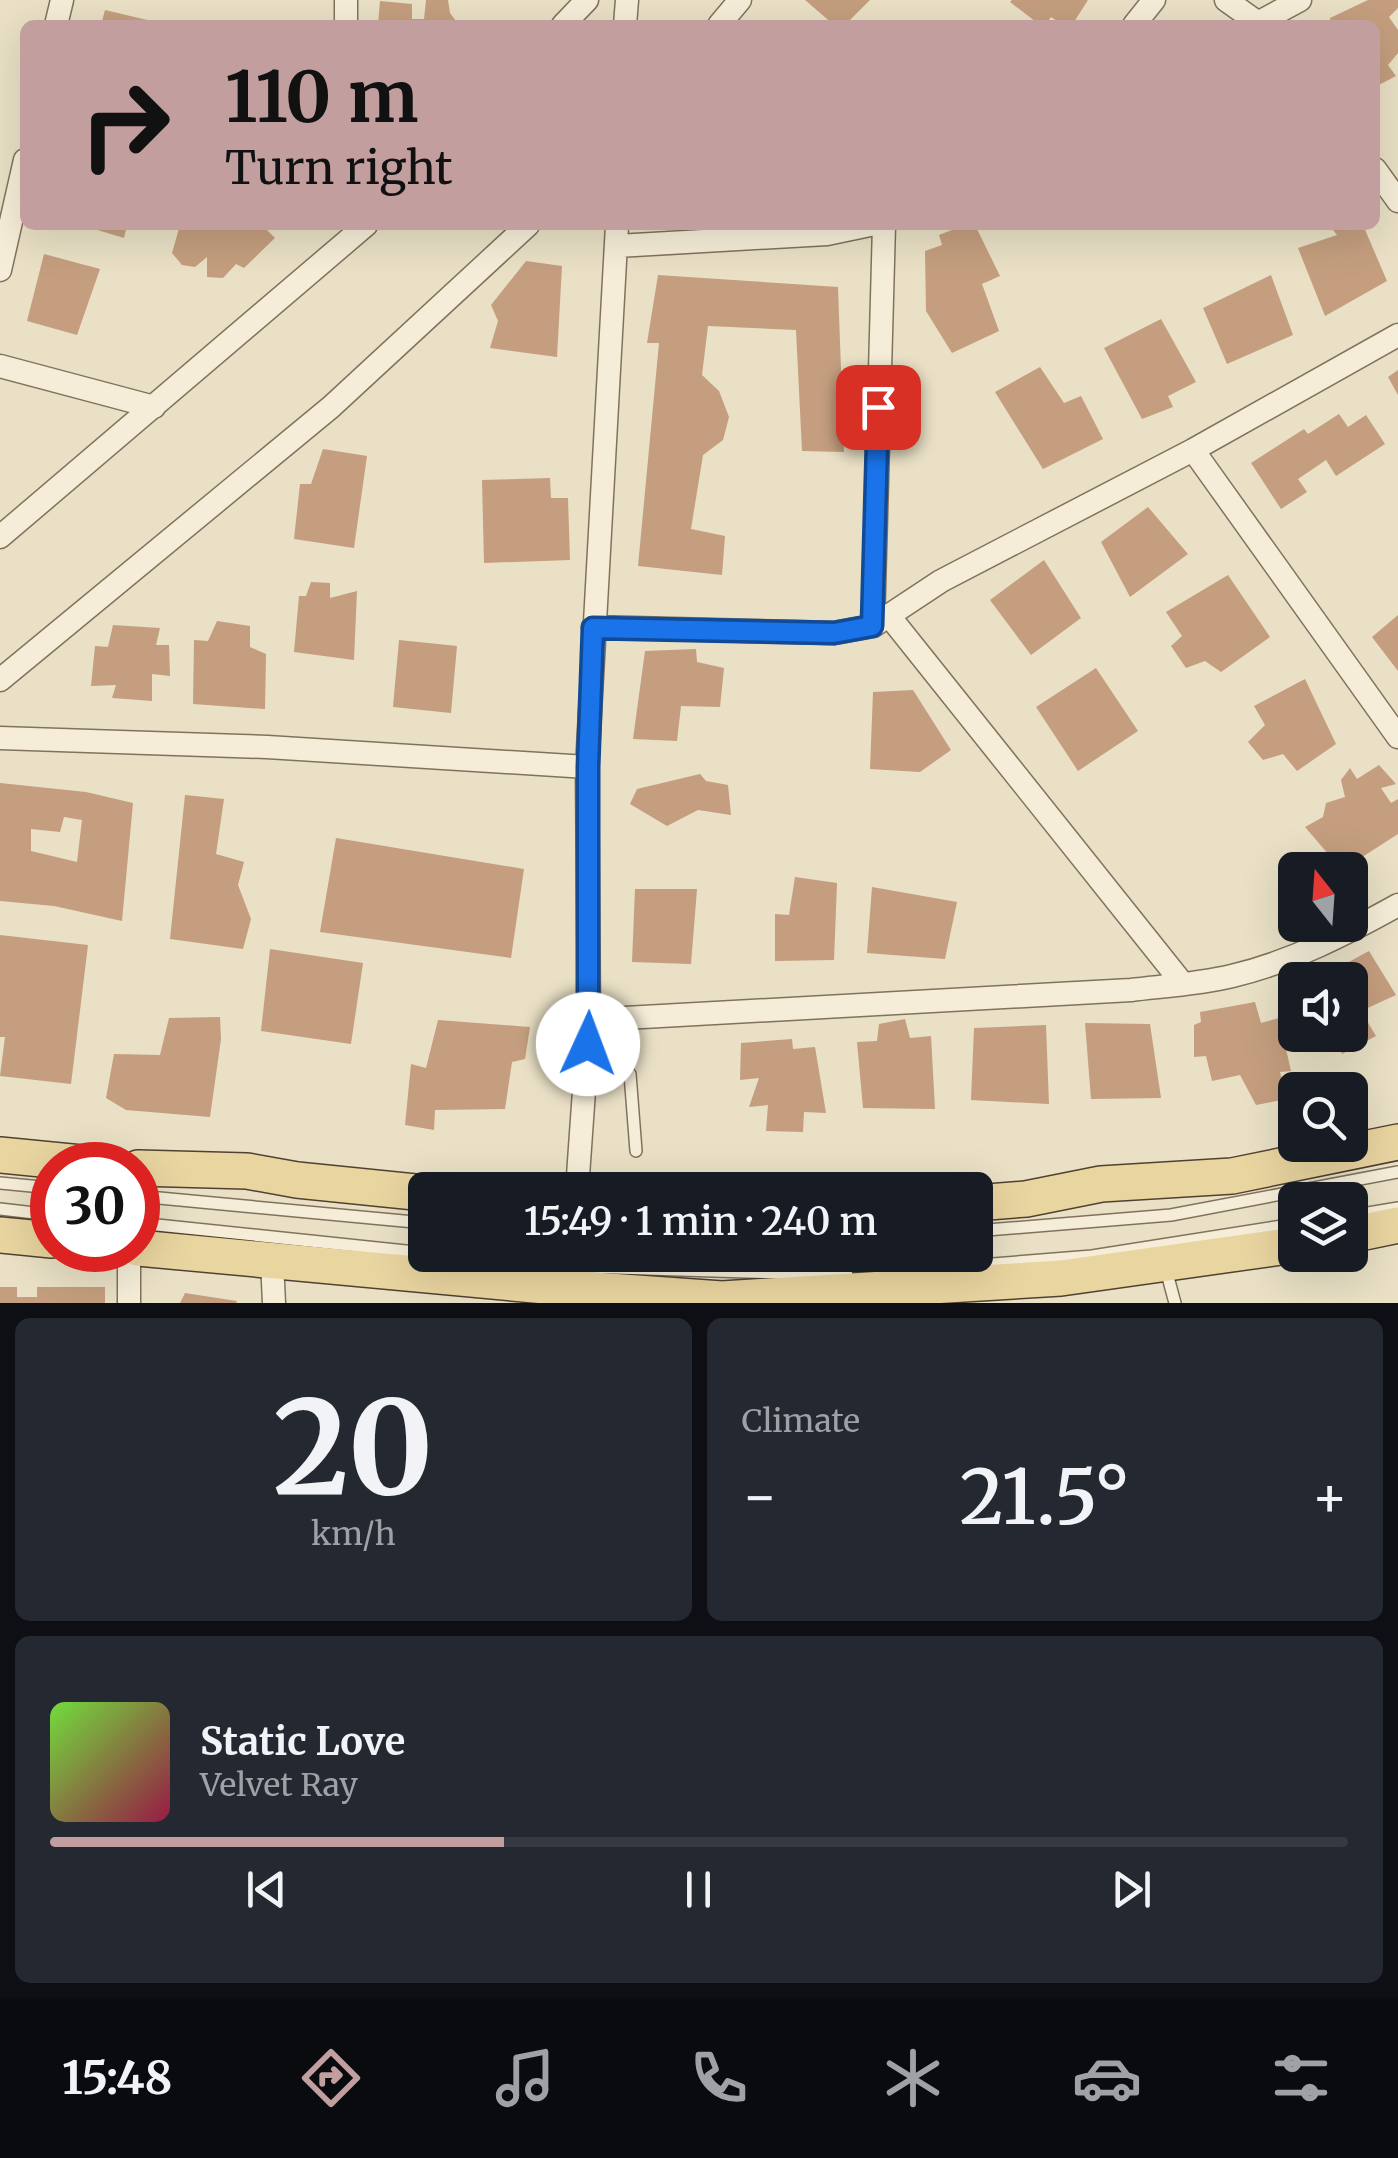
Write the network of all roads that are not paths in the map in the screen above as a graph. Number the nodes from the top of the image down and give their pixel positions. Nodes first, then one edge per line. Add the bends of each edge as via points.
1 (587, 0) edge
2 (740, 0) edge
3 (1154, 0) edge
4 (1226, 0) edge
5 (1300, 0) edge
6 (568, 20) edge
7 (723, 20) edge
8 (1138, 20) edge
9 (1253, 20) edge
10 (1265, 20) edge
11 (1380, 177) edge
12 (20, 182) edge
13 (1398, 201) edge
14 (523, 230) edge
15 (846, 230) edge
16 (884, 230) edge
17 (344, 236) edge
18 (617, 236) edge
19 (0, 270) edge
20 (1398, 335) edge
21 (0, 366) edge
22 (154, 407) junction
23 (1193, 450) junction
24 (0, 536) edge
25 (881, 622) junction
26 (593, 628) junction
27 (0, 680) edge
28 (0, 738) edge
29 (1398, 738) edge
30 (588, 767) junction
31 (1398, 905) edge
32 (1183, 984) junction
33 (589, 1020) junction
34 (586, 1069) junction
35 (1398, 1142) edge
36 (636, 1151) dead end
37 (0, 1155) edge
38 (30, 1158) edge
39 (160, 1169) edge
40 (579, 1172) edge
41 (1398, 1172) edge
42 (0, 1182) edge
43 (30, 1185) edge
44 (408, 1191) edge
45 (160, 1198) edge
46 (993, 1201) edge
47 (1398, 1208) edge
48 (0, 1209) edge
49 (30, 1212) edge
50 (1368, 1213) edge
51 (408, 1221) edge
52 (1398, 1225) edge
53 (160, 1226) edge
54 (1278, 1227) edge
55 (993, 1230) edge
56 (1368, 1231) edge
57 (0, 1235) edge
58 (30, 1238) edge
59 (1278, 1247) edge
60 (160, 1250) edge
61 (408, 1251) edge
62 (272, 1261) junction
63 (1163, 1262) junction
64 (993, 1264) edge
65 (129, 1272) edge
66 (536, 1272) edge
67 (862, 1275) dead end
68 (569, 1278) edge
69 (1064, 1290) edge
70 (129, 1303) edge
71 (274, 1303) edge
72 (1176, 1303) edge

1 - 6 street
2 - 7 street
3 - 8 street
4 - 9 street
5 - 10 street
11 - 13 street
12 - 19 street
14 - 27 street via 331,407
15 - 18 street
16 - 25 street
17 - 22 street
18 - 26 street
20 - 23 street
21 - 22 street
22 - 24 street
23 - 25 street via 941,581
23 - 29 street
25 - 26 street via 834,633
25 - 32 street
26 - 30 street
28 - 30 street
30 - 33 street
31 - 32 street via 1294,956
32 - 33 street
33 - 34 street
34 - 36 lane via 623,1068 630,1074
34 - 40 street
35 - 46 main road via 1232,1176 1102,1184
37 - 38 main road
39 - 44 main road via 247,1171
41 - 55 lane via 1171,1215
42 - 43 lane
45 - 51 lane
47 - 50 lane
48 - 49 lane
52 - 56 main road
53 - 61 lane
54 - 64 lane
57 - 58 main road
59 - 63 main road
60 - 62 main road
62 - 68 main road
62 - 71 street
63 - 69 main road
63 - 72 lane
65 - 70 street
66 - 68 lane
67 - 68 lane
68 - 69 main road via 722,1299

